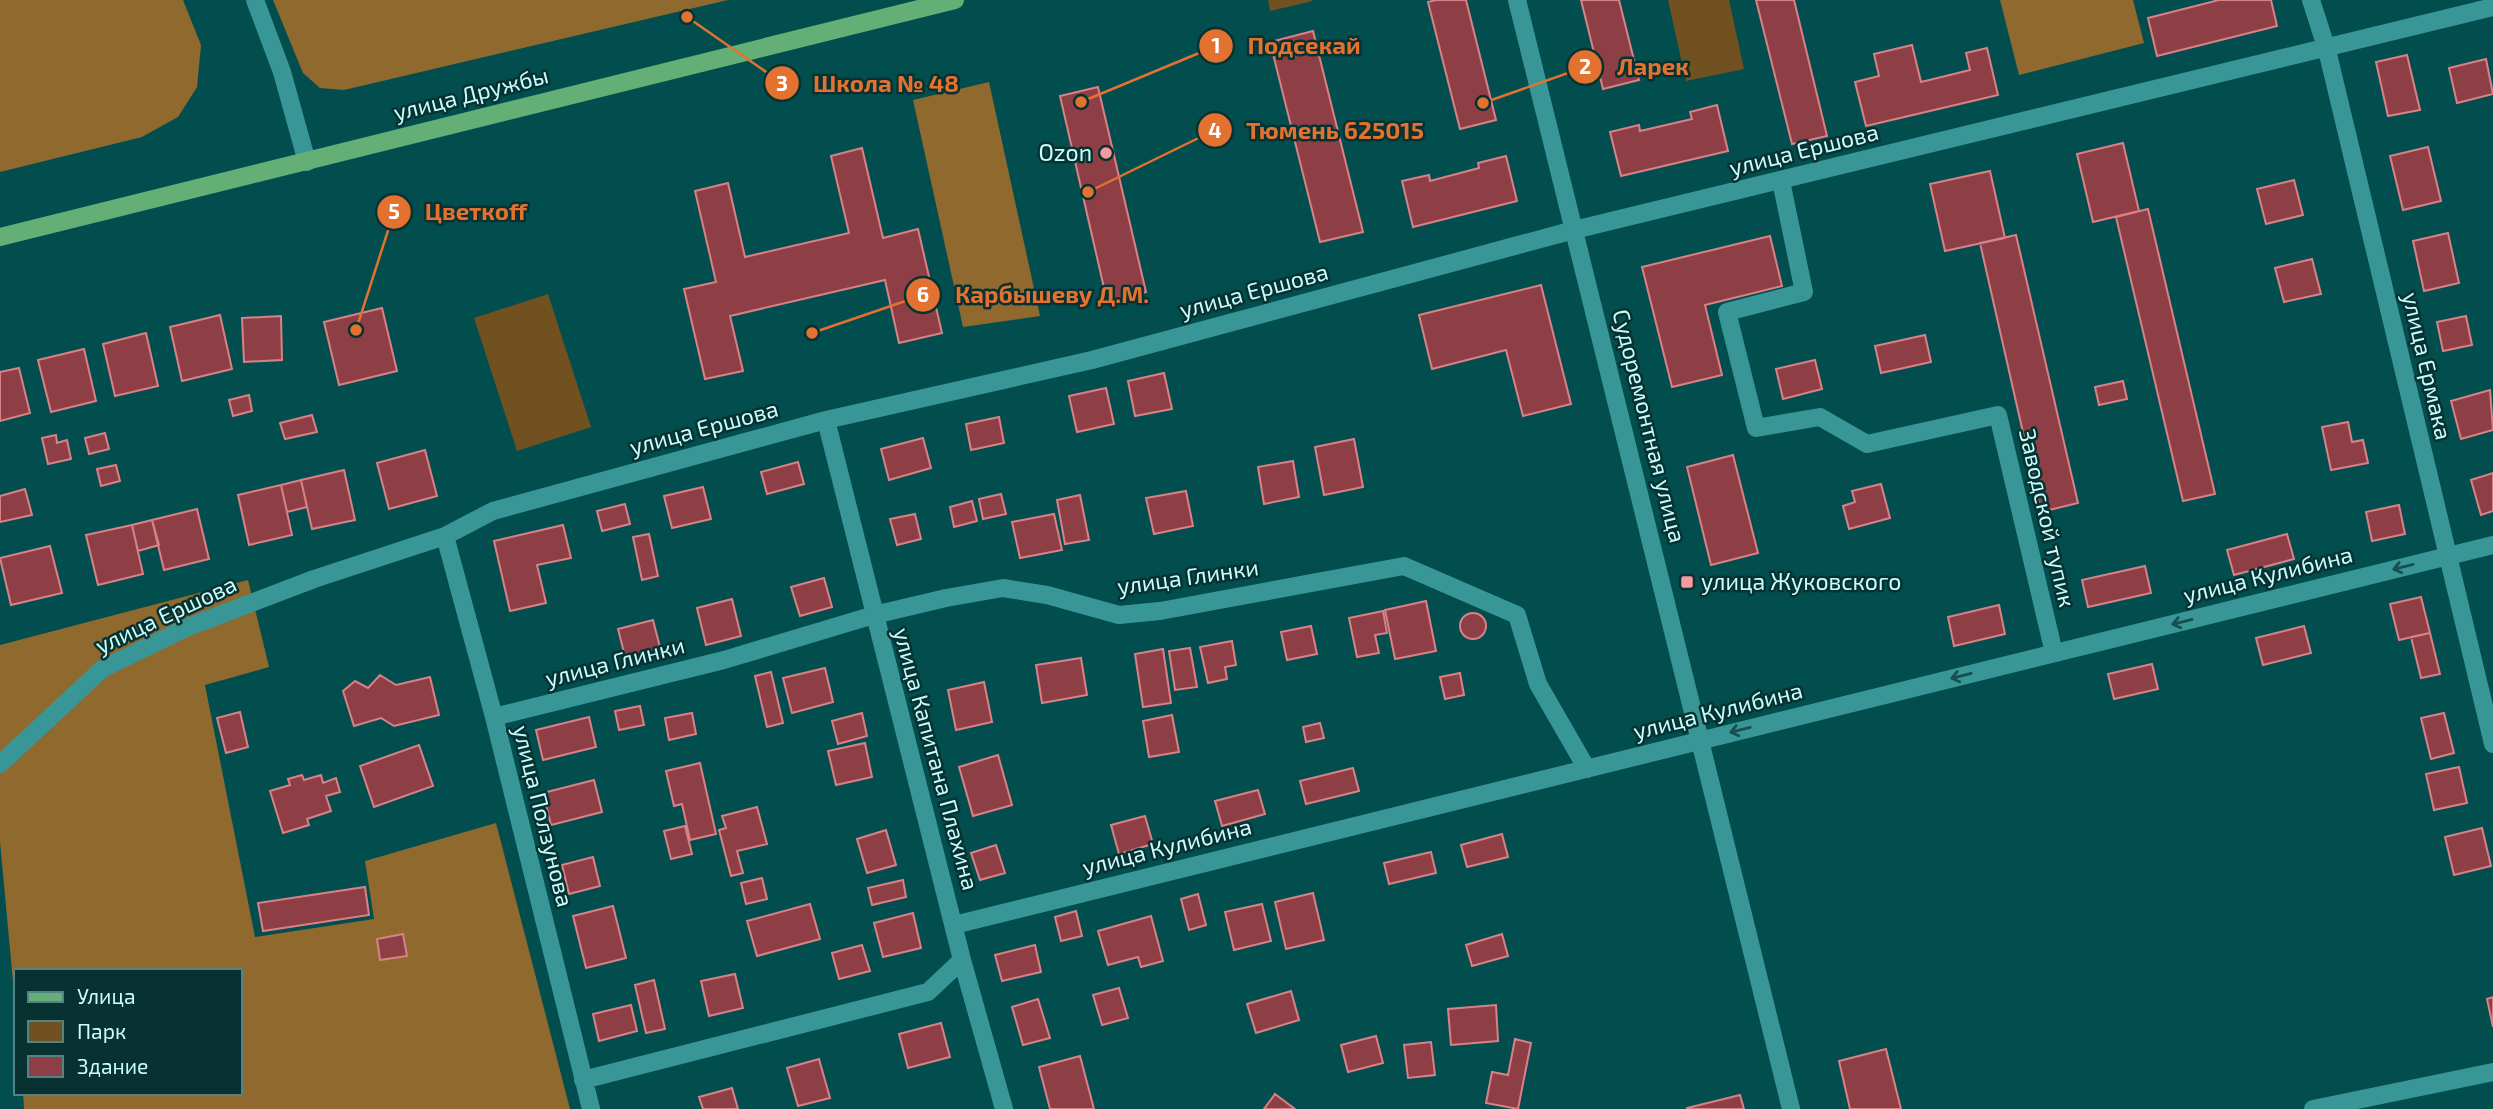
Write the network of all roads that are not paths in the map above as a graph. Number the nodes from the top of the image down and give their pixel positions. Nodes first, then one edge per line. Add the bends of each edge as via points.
1 (255, 0) edge
2 (955, 0) edge
3 (1517, 0) edge
4 (2311, 0) edge
5 (2493, 7) edge
6 (2327, 50) junction
7 (307, 162) junction
8 (1780, 181) junction
9 (1574, 230) junction
10 (0, 237) edge
11 (826, 420) junction
12 (445, 536) junction
13 (2493, 545) edge
14 (2446, 557) junction
15 (874, 615) junction
16 (2054, 653) junction
17 (494, 717) junction
18 (1702, 740) junction
19 (2493, 744) edge
20 (0, 764) edge
21 (1587, 769) junction
22 (954, 925) junction
23 (962, 960) junction
24 (2493, 1072) edge
25 (583, 1080) junction
26 (590, 1109) edge
27 (1003, 1109) edge
28 (1791, 1109) edge
29 (2313, 1109) edge

1 - 7 street via 289,93
2 - 7 main road, улица Дружбы
3 - 9 street, Судоремонтная улица
4 - 6 street, улица Ермака
5 - 6 street, улица Ершова
6 - 8 street, улица Ершова
6 - 14 street, улица Ермака
7 - 10 main road, улица Дружбы
8 - 9 street, улица Ершова
8 - 16 street, Заводской тупик via 1804,292 1727,312 1756,428 1820,416 1867,444 1998,415
9 - 11 street, улица Ершова via 1092,360
9 - 18 street, Судоремонтная улица
11 - 12 street, улица Ершова via 493,511
11 - 15 street, улица Капитана Плахина
12 - 17 street, улица Ползунова
12 - 20 street, улица Ершова via 201,622 102,669
13 - 14 street, улица Кулибина
14 -> 16 street, улица Кулибина
14 - 19 street, улица Ермака
15 - 17 street, улица Глинки via 748,653
15 - 21 street, улица Глинки via 1003,588 1119,615 1404,566 1517,615 1538,684
15 - 22 street, улица Капитана Плахина
16 -> 18 street, улица Кулибина
17 - 25 street, улица Ползунова
18 - 21 street, улица Кулибина
18 - 28 street, Судоремонтная улица
21 - 22 street, улица Кулибина
22 - 23 street, улица Капитана Плахина
23 - 25 street via 928,992
23 - 27 street, улица Капитана Плахина
24 - 29 street
25 - 26 street, улица Ползунова

